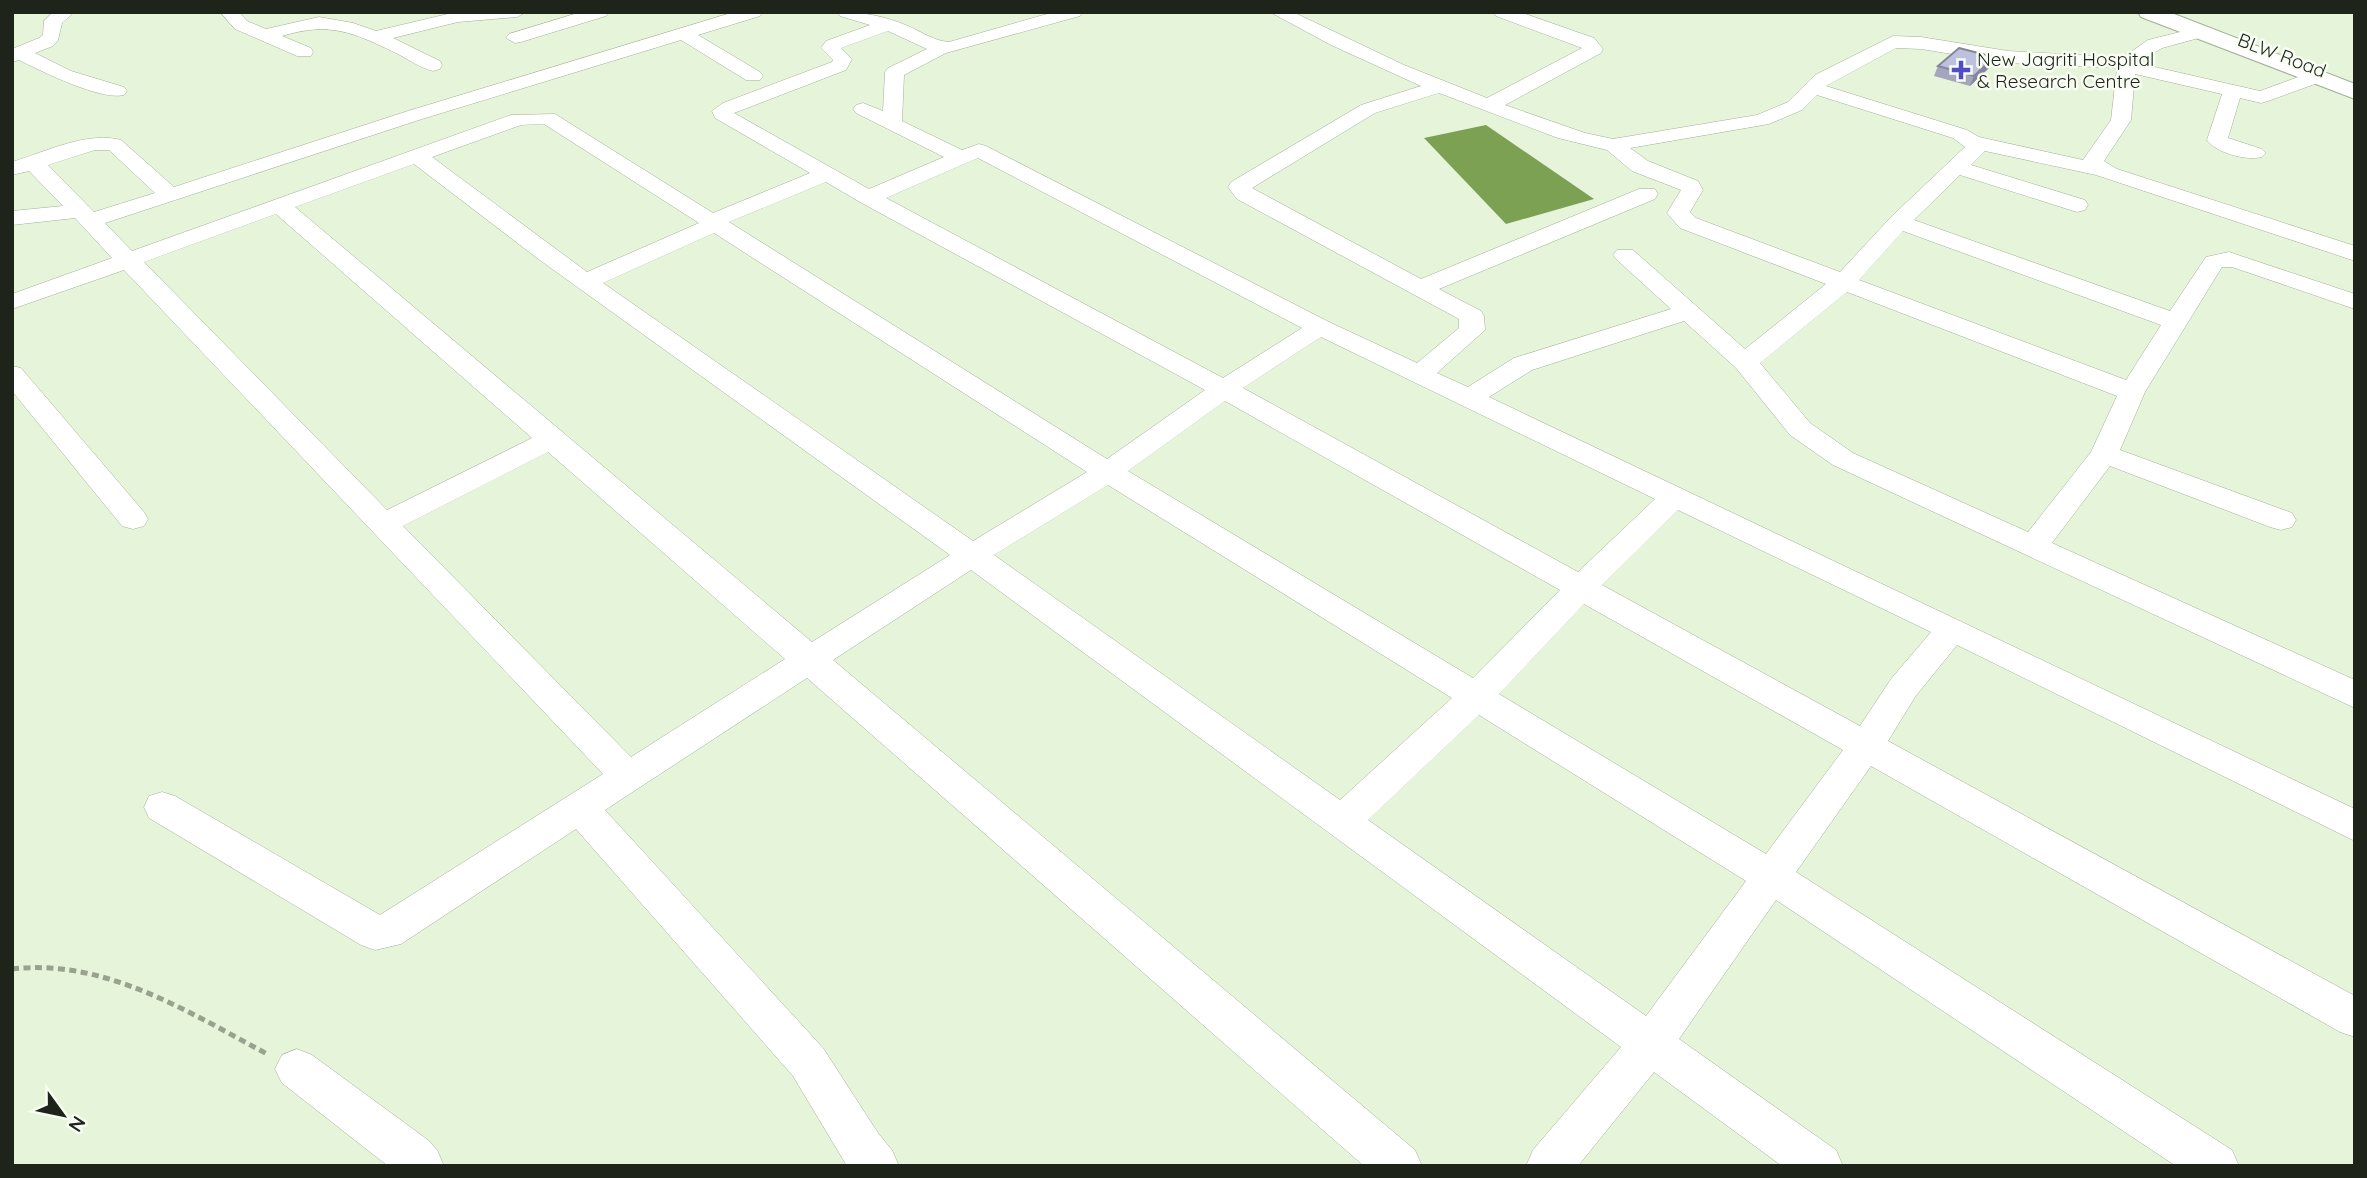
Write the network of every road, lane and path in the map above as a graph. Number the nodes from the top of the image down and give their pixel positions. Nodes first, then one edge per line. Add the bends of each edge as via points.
1 (65, 12) edge
2 (229, 12) edge
3 (517, 12) edge
4 (600, 12) edge
5 (754, 12) edge
6 (846, 12) edge
7 (1074, 12) edge
8 (1279, 12) edge
9 (1502, 12) edge
10 (2149, 12) edge
11 (2170, 12) edge
12 (887, 25) junction
13 (2200, 32) junction
14 (684, 34) junction
15 (265, 35) junction
16 (374, 37) junction
17 (515, 38) dead end
18 (2240, 44) junction
19 (941, 48) junction
20 (304, 52) dead end
21 (16, 54) edge
22 (2127, 63) junction
23 (433, 65) dead end
24 (753, 76) dead end
25 (2316, 77) junction
26 (2355, 82) edge
27 (1438, 87) junction
28 (1814, 89) junction
29 (2229, 90) junction
30 (117, 91) dead end
31 (2355, 92) edge
32 (1488, 106) junction
33 (863, 109) dead end
34 (415, 115) junction
35 (891, 123) junction
36 (2261, 129) dead end
37 (1973, 142) junction
38 (1613, 145) junction
39 (421, 155) junction
40 (962, 158) junction
41 (23, 166) edge
42 (1956, 167) junction
43 (2100, 170) junction
44 (826, 174) junction
45 (170, 194) junction
46 (1647, 194) dead end
47 (868, 197) junction
48 (2077, 205) dead end
49 (281, 206) junction
50 (85, 216) junction
51 (12, 218) edge
52 (1899, 222) junction
53 (712, 224) junction
54 (2355, 254) edge
55 (1625, 256) dead end
56 (128, 261) junction
57 (586, 281) junction
58 (1845, 281) junction
59 (1420, 288) junction
60 (12, 302) edge
61 (2355, 302) edge
62 (1688, 312) junction
63 (2175, 322) junction
64 (1320, 327) junction
65 (1745, 362) junction
66 (12, 374) edge
67 (1420, 374) junction
68 (1224, 389) junction
69 (2132, 392) junction
70 (1469, 398) junction
71 (553, 439) junction
72 (2104, 454) junction
73 (1108, 472) junction
74 (1675, 496) junction
75 (133, 519) dead end
76 (2281, 520) dead end
77 (383, 524) junction
78 (2033, 547) junction
79 (972, 555) junction
80 (1581, 587) junction
81 (1952, 629) junction
82 (811, 659) junction
83 (2355, 695) edge
84 (1476, 696) junction
85 (1866, 746) junction
86 (628, 777) junction
87 (162, 807) dead end
88 (581, 809) junction
89 (1342, 821) junction
90 (2355, 826) edge
91 (1772, 877) junction
92 (12, 969) edge
93 (2355, 1018) edge
94 (1651, 1043) junction
95 (298, 1069) joint
96 (421, 1166) edge
97 (876, 1166) edge
98 (1399, 1166) edge
99 (1549, 1166) edge
100 (1820, 1166) edge
101 (2216, 1166) edge

1 - 21 street via 53,21 52,36 46,42
2 - 15 street via 242,25
3 - 16 street via 458,17
4 - 17 street
5 - 14 street
6 - 12 street
7 - 19 street
8 - 27 street
9 - 32 street via 1587,42 1594,49
10 - 13 main road
11 - 18 main road, BLW Road
12 - 19 street
12 - 44 street via 833,45 831,50 843,59 839,66 722,111
13 - 18 main road
13 - 22 street via 2155,44
14 - 24 street
14 - 34 street
15 - 16 street via 318,22
15 - 20 street
16 - 23 street
18 - 25 main road
18 - 26 main road, BLW Road
19 - 35 street via 895,72
21 - 30 street
22 - 28 street via 2008,57 1893,42 1822,79
22 - 29 street
22 - 43 street via 2121,120 2093,161
25 - 29 street via 2261,97
25 - 31 main road
27 - 32 street
27 - 59 street via 1367,109 1239,187
28 - 37 street
28 - 38 street via 1795,106 1762,120
29 - 36 street via 2232,93 2217,141 2253,160
32 - 38 street
33 - 35 street
34 - 39 street
34 - 45 street
35 - 40 street
37 - 42 street via 1976,148
37 - 43 street
38 - 58 street via 1640,166 1690,186 1678,213 1688,223
39 - 49 street
39 - 53 street via 518,119 548,118
39 - 57 street
40 - 47 street
40 - 64 street via 979,150
41 - 45 street via 94,144 114,144
41 - 50 street
42 - 48 street
42 - 52 street
43 - 54 street
44 - 47 street
44 - 53 street
45 - 50 street
46 - 59 street
47 - 68 street
49 - 56 street
49 - 71 street
50 - 51 street
50 - 56 street
52 - 58 street
52 - 63 street
53 - 57 street
53 - 73 street
55 - 62 street
56 - 60 street
56 - 77 street
57 - 79 street
58 - 65 street
58 - 69 street
59 - 67 street via 1472,316 1472,330
61 - 63 street via 2240,262 2220,260 2214,262
62 - 65 street
62 - 70 street via 1523,364
63 - 69 street
64 - 67 street
64 - 68 street
65 - 78 street via 1800,429 1819,445
66 - 75 street
67 - 70 street
68 - 73 street
68 - 80 street
69 - 72 street
70 - 74 street
71 - 77 street
71 - 82 street
72 - 76 street
72 - 78 street
73 - 79 street
73 - 84 street
74 - 80 street
74 - 81 street
77 - 86 street
78 - 83 street
79 - 82 street
79 - 89 street
80 - 84 street
80 - 85 street
81 - 85 street via 1903,688
81 - 90 street
82 - 86 street
82 - 98 street
84 - 89 street
84 - 91 street
85 - 91 street
85 - 93 street
86 - 88 street
87 - 88 street via 375,933 401,925
88 - 97 street via 808,1062
89 - 94 street
91 - 94 street
91 - 101 street
92 - 95 path via 43,965 87,973 158,997
94 - 99 street
94 - 100 street
95 - 96 street

